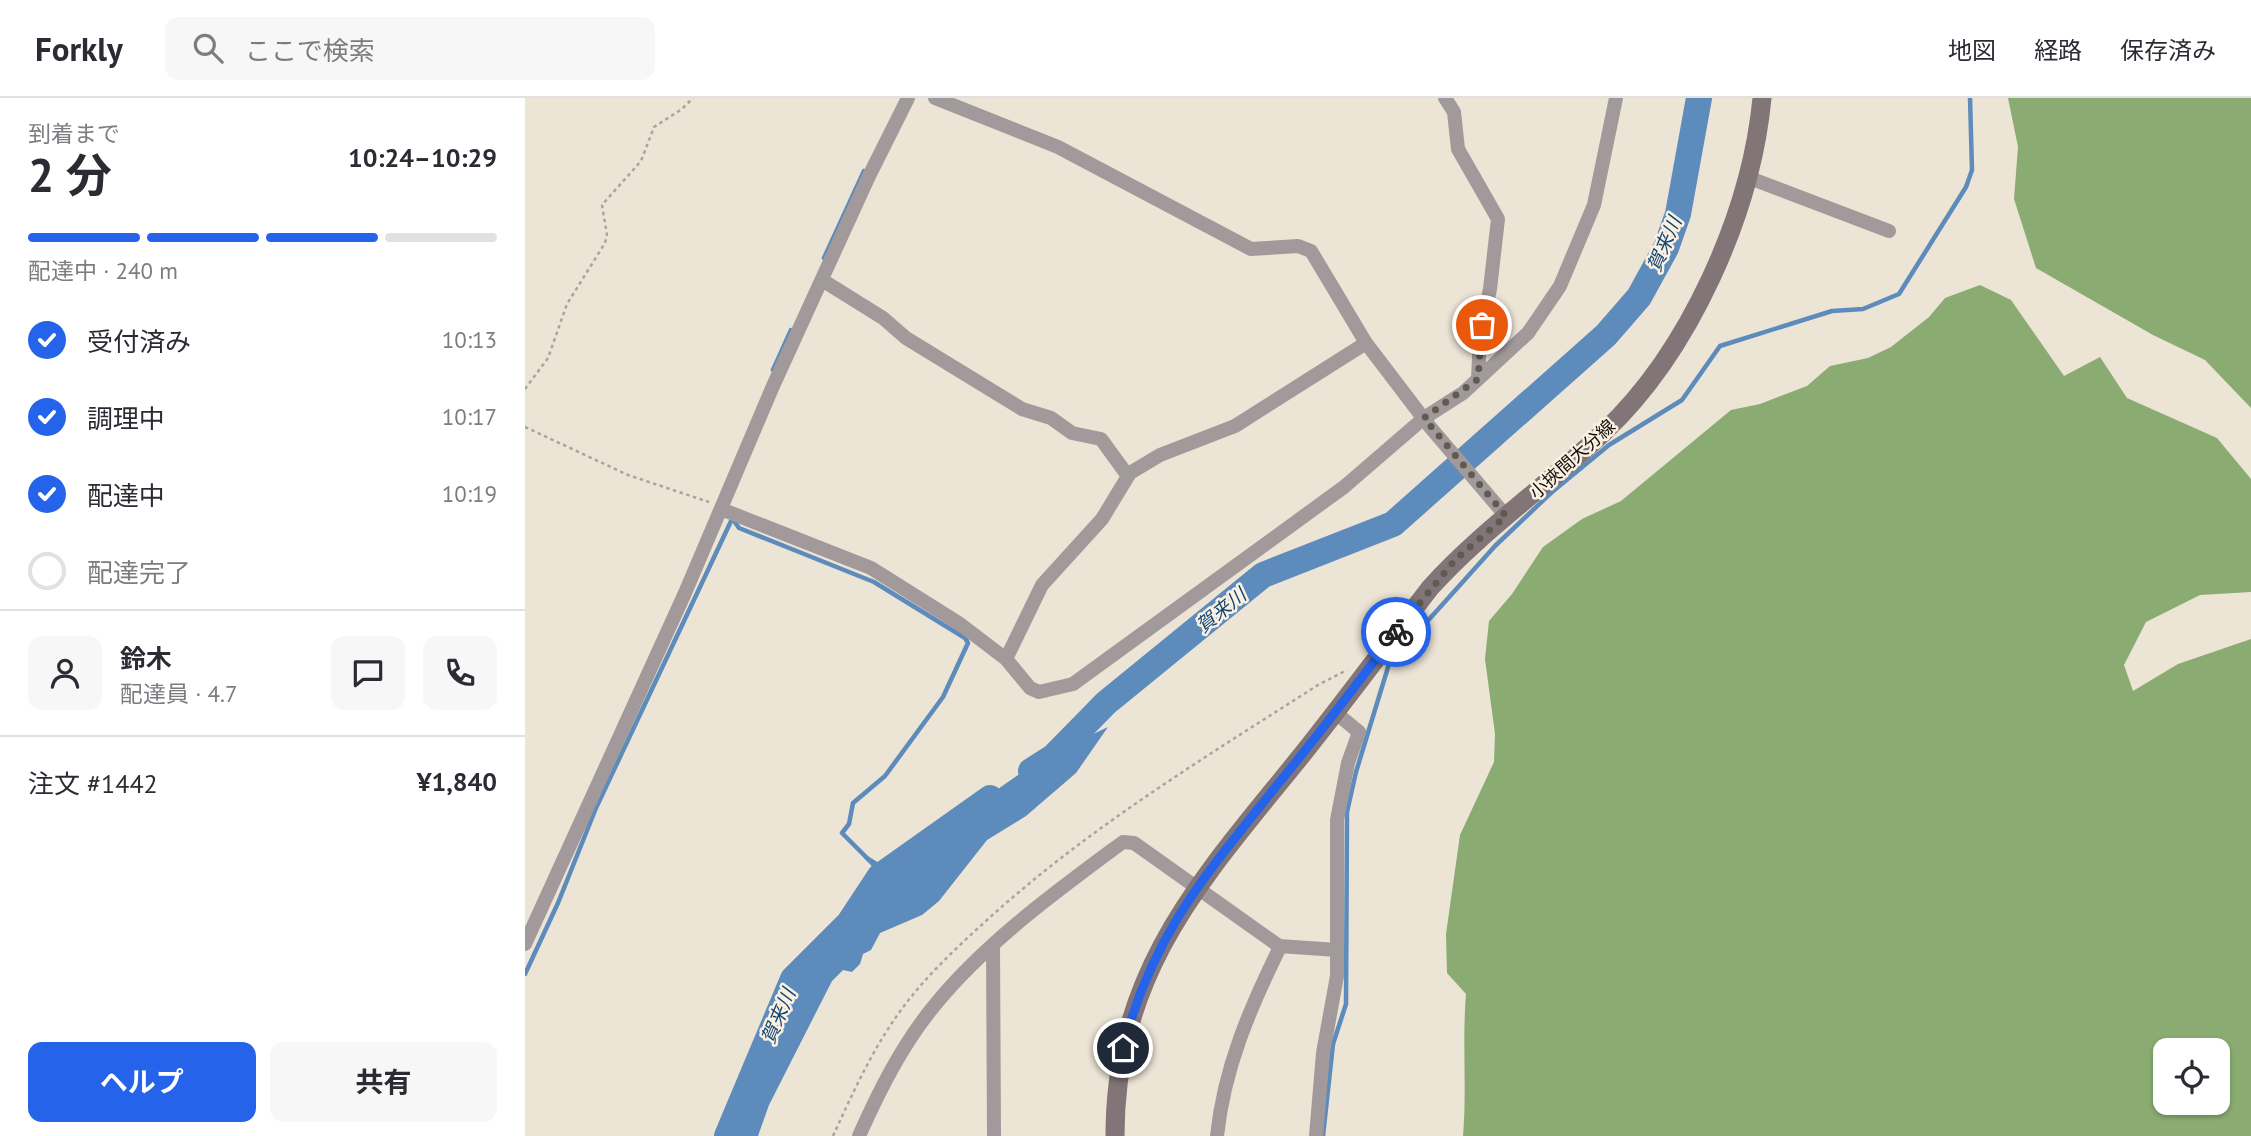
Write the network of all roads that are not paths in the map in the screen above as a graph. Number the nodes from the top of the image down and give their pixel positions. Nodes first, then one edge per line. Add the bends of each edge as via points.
1 (935, 98) edge
2 (1445, 98) edge
3 (1616, 98) edge
4 (1762, 98) edge
5 (904, 100) edge
6 (1747, 177) junction
7 (1889, 231) dead end
8 (821, 280) junction
9 (1366, 343) junction
10 (1478, 379) junction
11 (1427, 423) junction
12 (1128, 476) junction
13 (721, 509) junction
14 (1500, 510) junction
15 (1006, 659) junction
16 (1336, 713) junction
17 (1197, 888) junction
18 (525, 943) edge
19 (993, 946) junction
20 (1280, 947) junction
21 (1337, 950) junction
22 (859, 1136) edge
23 (994, 1136) edge
24 (1115, 1136) edge
25 (1217, 1136) edge
26 (1315, 1136) edge

1 - 9 street via 1058,147 1251,249 1298,247 1311,251
2 - 10 street via 1454,112 1458,149 1498,219
3 - 10 street via 1598,193 1560,286 1528,333
4 - 6 main road, 小挾間大分線
5 - 8 street
6 - 7 street
6 - 14 main road, 小挾間大分線 via 1707,284 1662,364 1605,431
8 - 12 street via 1022,408 1051,418 1072,433 1101,439
8 - 13 street
9 - 11 street
9 - 12 street via 1235,426 1160,455
10 - 11 street
11 - 14 street
11 - 15 street via 1080,680 1039,692 1030,688
12 - 15 street via 1101,519 1042,585
13 - 15 street via 871,568
13 - 18 street
14 - 16 main road, 小挾間大分線 via 1430,588
16 - 17 main road, 小挾間大分線
16 - 21 street via 1359,732 1337,820
17 - 19 street via 1134,843 1126,842
17 - 20 street
17 - 24 main road, 小挾間大分線 via 1165,935 1137,997 1120,1066
19 - 22 street via 919,1026
19 - 23 street
20 - 21 street
20 - 25 street via 1237,1046 1223,1092
21 - 26 street

